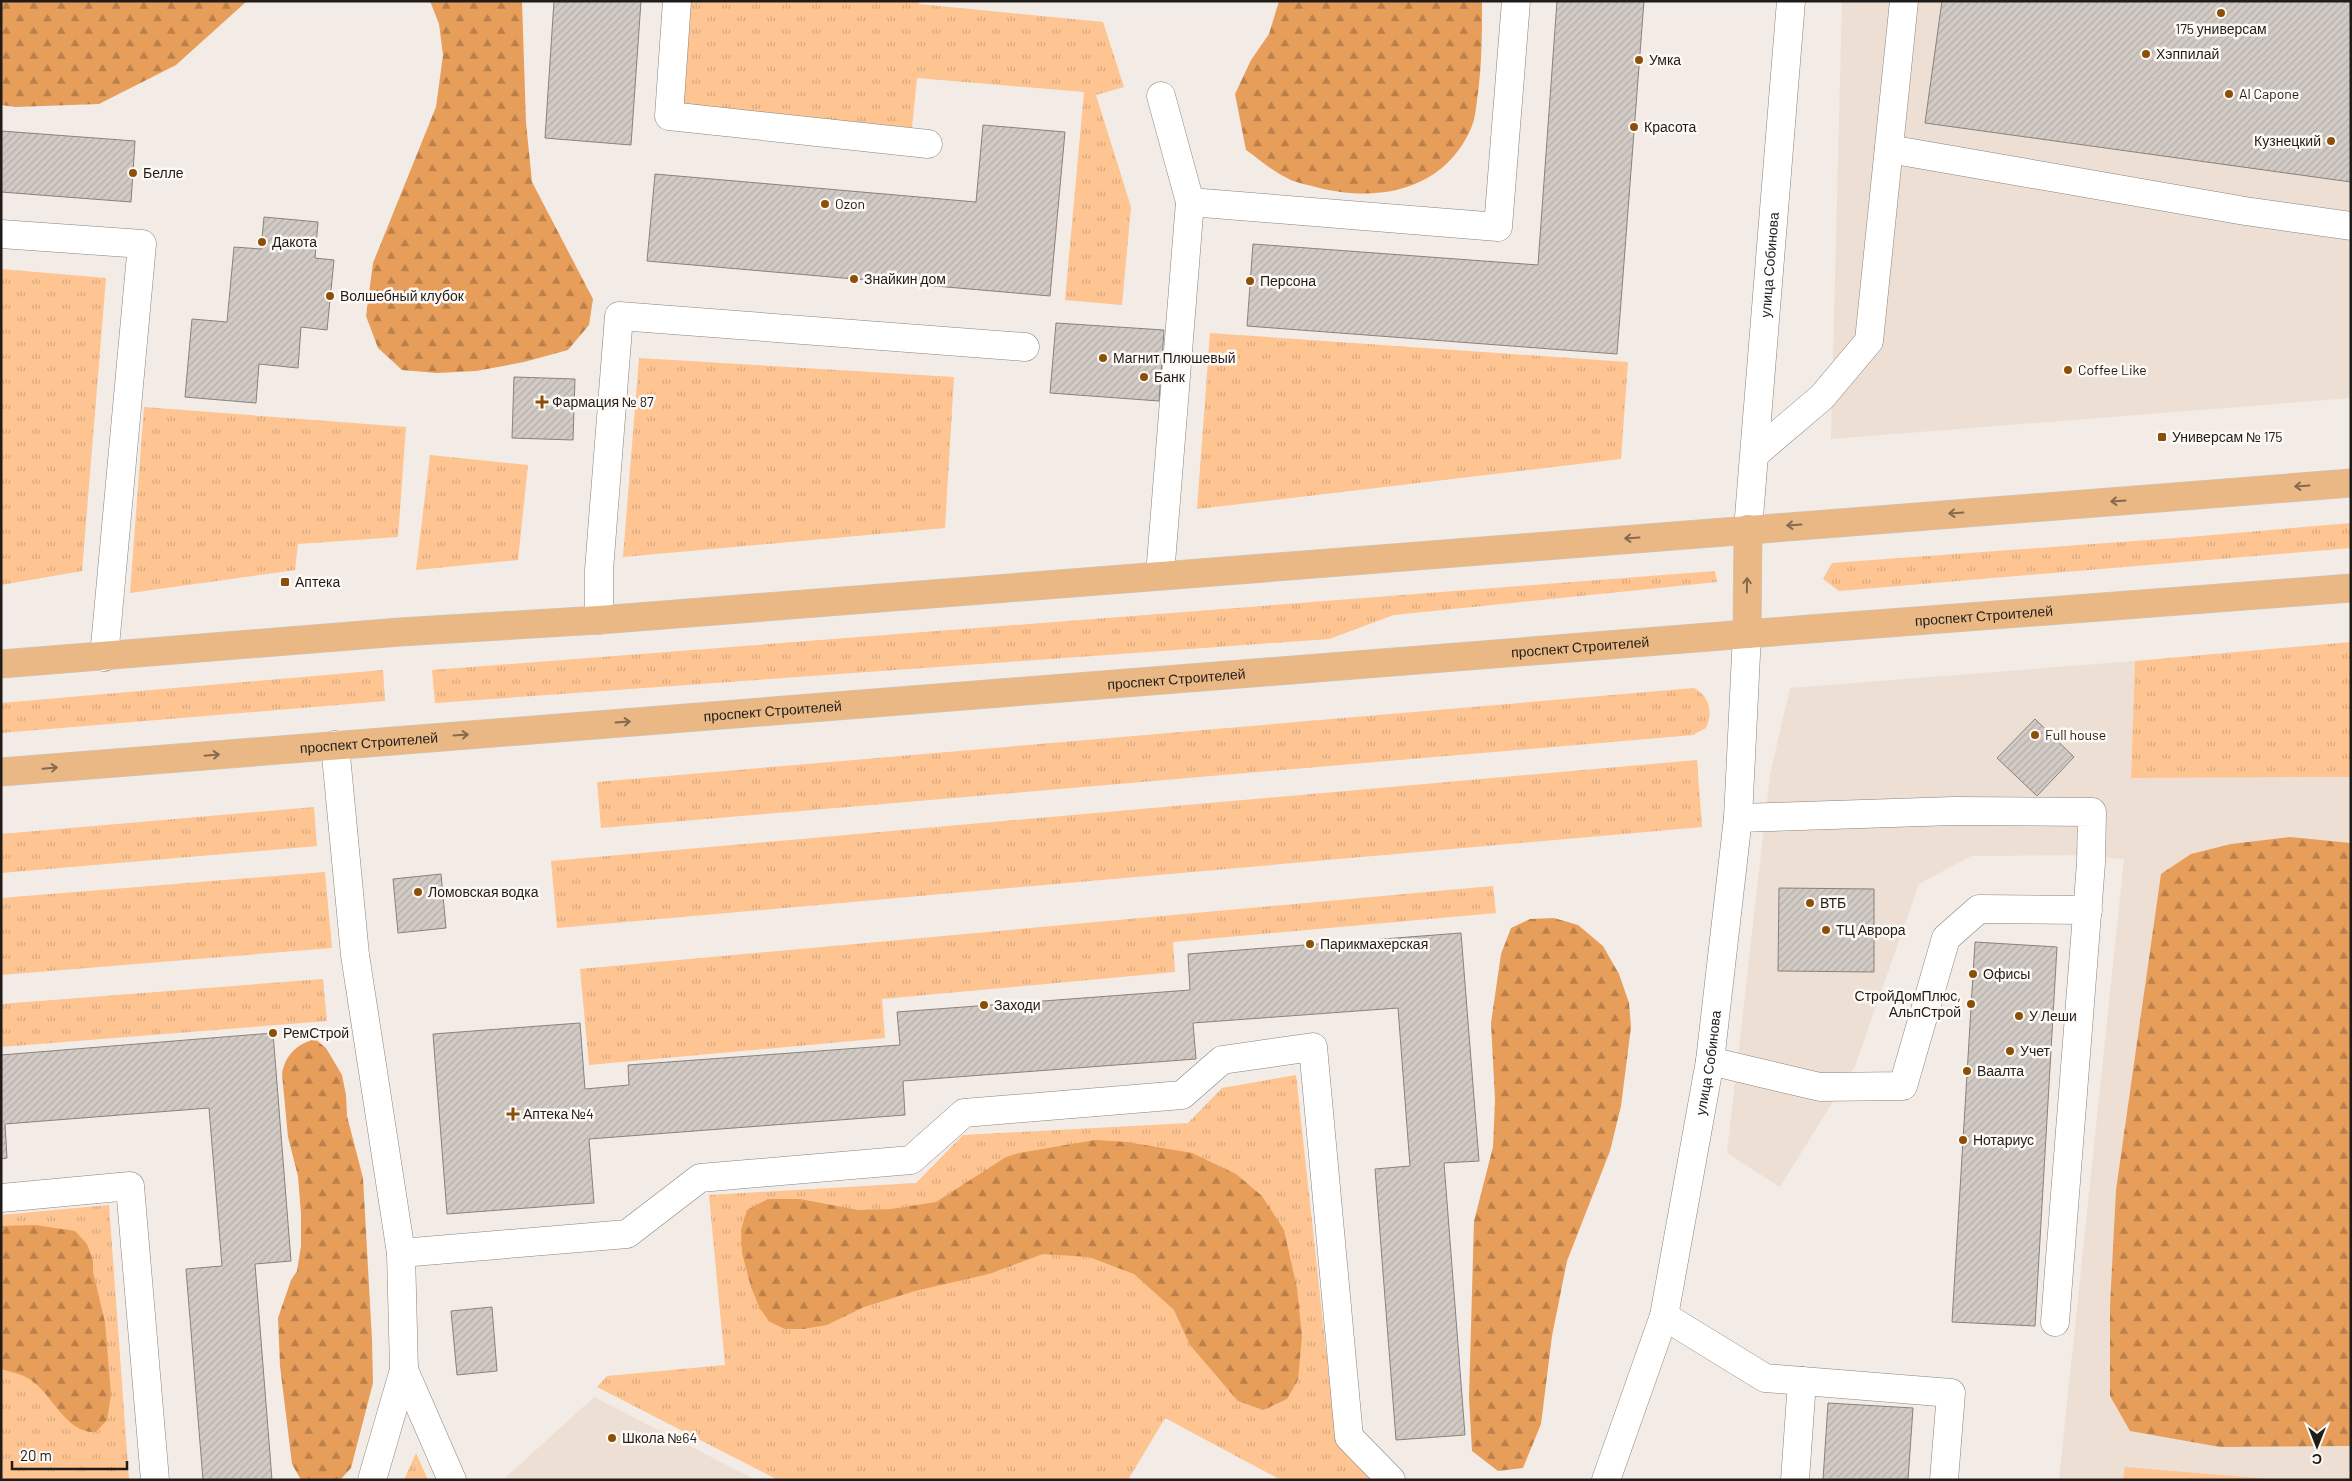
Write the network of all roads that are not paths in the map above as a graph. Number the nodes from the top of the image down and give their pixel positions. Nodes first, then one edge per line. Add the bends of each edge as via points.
1 (677, 1) edge
2 (1516, 1) edge
3 (1791, 1) edge
4 (1904, 1) edge
5 (1161, 96) dead end
6 (928, 144) dead end
7 (1889, 149) junction
8 (1190, 202) junction
9 (2351, 226) edge
10 (1, 234) edge
11 (1025, 347) dead end
12 (1754, 454) junction
13 (2351, 483) edge
14 (1748, 529) junction
15 (1160, 575) junction
16 (2351, 588) edge
17 (599, 620) junction
18 (1747, 634) junction
19 (104, 657) junction
20 (1, 664) edge
21 (335, 745) junction
22 (1, 772) edge
23 (1738, 818) junction
24 (2088, 910) junction
25 (1710, 1061) junction
26 (1, 1198) edge
27 (401, 1254) junction
28 (1664, 1316) junction
29 (2056, 1322) dead end
30 (404, 1370) junction
31 (1802, 1381) junction
32 (155, 1480) edge
33 (372, 1480) edge
34 (452, 1480) edge
35 (1390, 1480) edge
36 (1606, 1480) edge
37 (1795, 1480) edge
38 (1944, 1480) edge

1 - 6 street via 669,116
2 - 8 street via 1498,227
3 - 12 street, улица Собинова
4 - 7 street
5 - 8 street
7 - 9 street via 2245,211
7 - 12 street via 1869,341 1822,397
8 - 15 street
10 - 19 street via 142,244
11 - 17 street via 619,316 599,570
12 - 14 street, улица Собинова
13 -> 14 main road
14 -> 15 main road
18 -> 14 main road
15 - 17 main road
16 - 18 main road, проспект Строителей
17 - 19 main road via 400,632
21 -> 18 main road, проспект Строителей
18 - 23 street, улица Собинова
19 - 20 main road
22 -> 21 main road, проспект Строителей
21 - 27 street via 355,954
23 - 24 street via 1954,811 2092,812
23 - 25 street, улица Собинова
24 - 25 street via 1979,909 1946,938 1904,1086 1820,1087
24 - 29 street
25 - 28 street, улица Собинова
26 - 32 street via 130,1186
27 - 30 street
27 - 35 street via 627,1234 700,1178 911,1160 964,1113 1182,1095 1222,1060 1313,1047 1349,1437
28 - 31 street via 1764,1378
28 - 36 street, улица Собинова
30 - 33 street
30 - 34 street
31 - 37 street
31 - 38 street via 1951,1393

